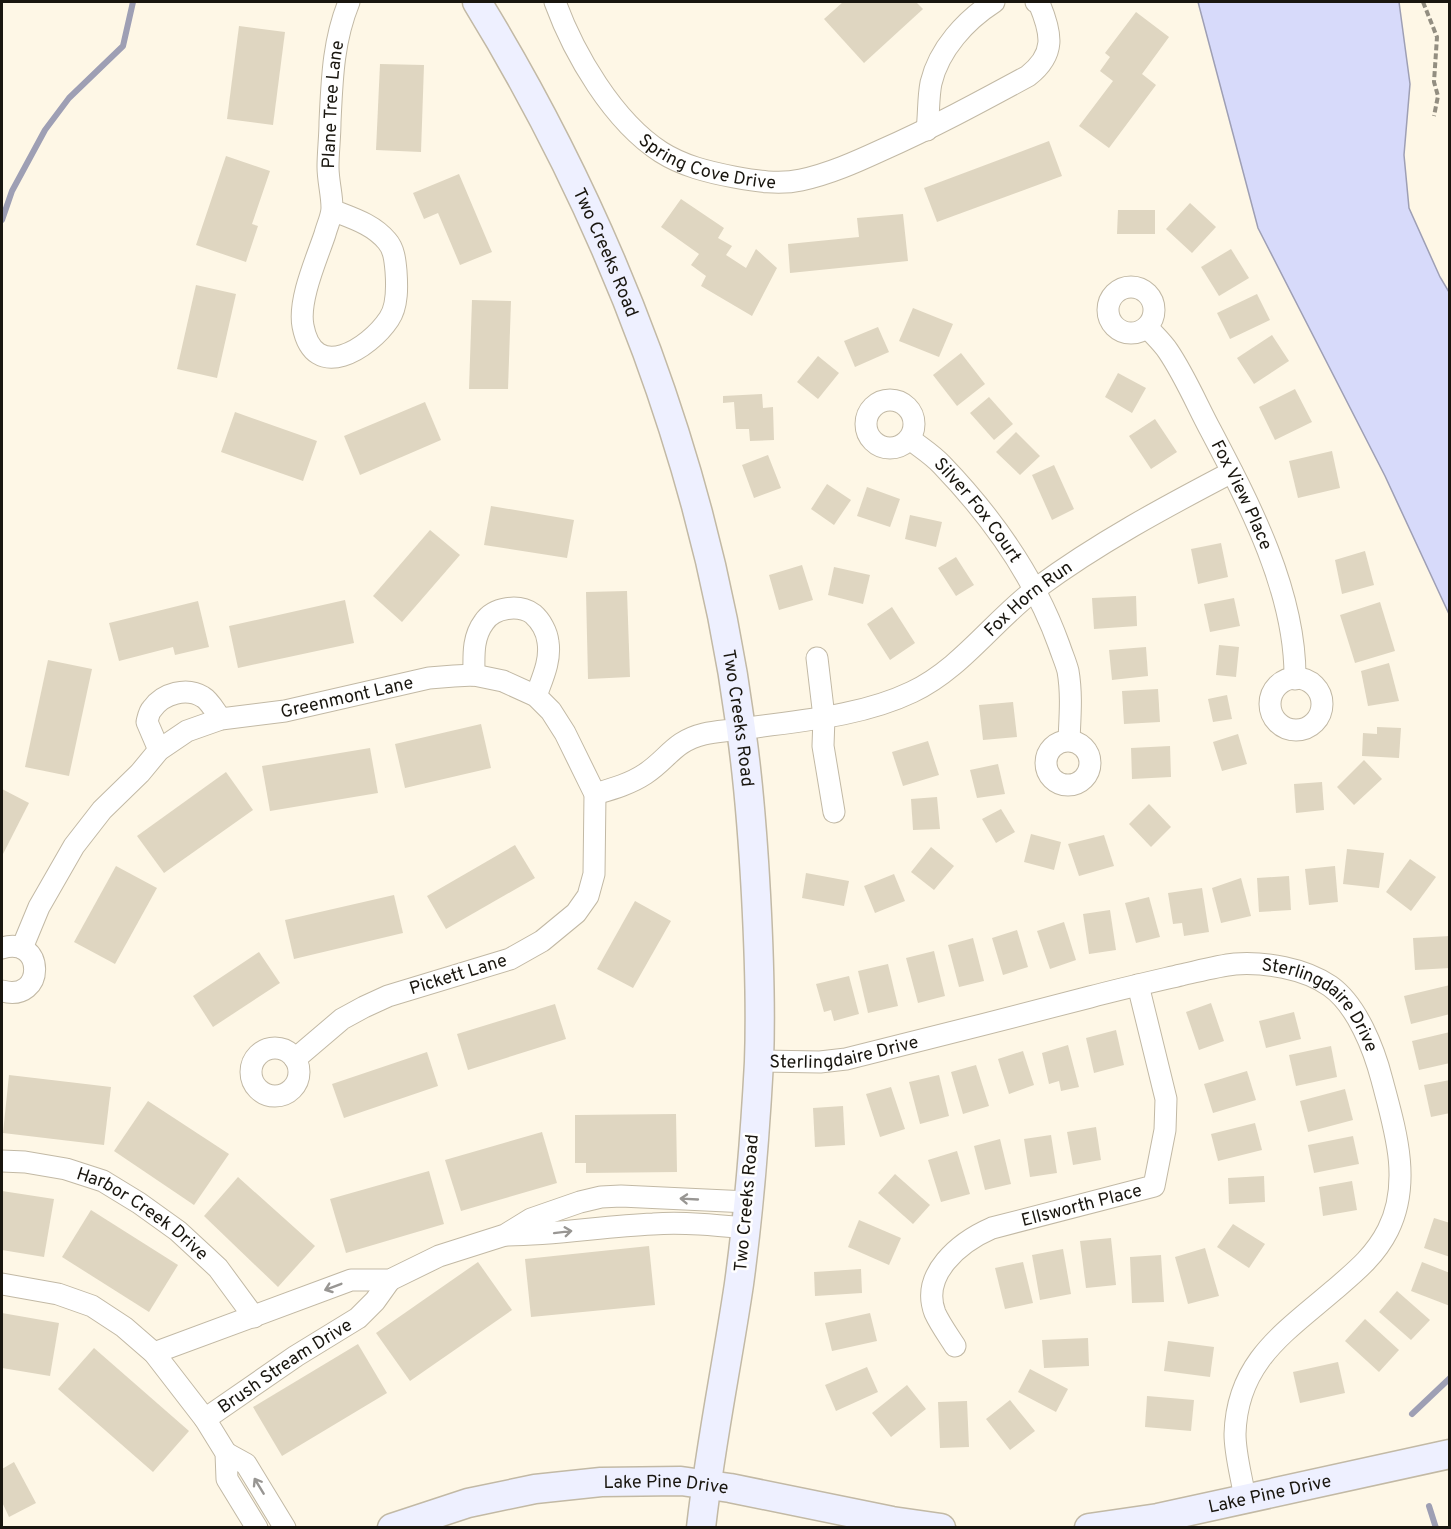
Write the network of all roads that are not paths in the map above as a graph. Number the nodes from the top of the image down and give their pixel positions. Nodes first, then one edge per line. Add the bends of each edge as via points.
1 (349, 2) edge
2 (477, 2) edge
3 (555, 2) edge
4 (994, 2) edge
5 (1036, 2) edge
6 (927, 130) junction
7 (332, 210) junction
8 (1147, 327) dead end
9 (910, 439) dead end
10 (1232, 472) junction
11 (1035, 589) junction
12 (817, 658) dead end
13 (474, 675) junction
14 (1295, 679) dead end
15 (536, 696) junction
16 (824, 717) junction
17 (220, 719) junction
18 (741, 729) junction
19 (1069, 740) dead end
20 (159, 750) junction
21 (595, 794) junction
22 (834, 812) dead end
23 (12, 948) edge
24 (1138, 985) junction
25 (2, 991) edge
26 (296, 1059) dead end
27 (759, 1061) junction
28 (2, 1161) edge
29 (747, 1215) junction
30 (505, 1235) junction
31 (390, 1280) junction
32 (2, 1284) edge
33 (254, 1317) junction
34 (955, 1346) dead end
35 (154, 1353) junction
36 (205, 1419) junction
37 (226, 1453) junction
38 (1449, 1454) edge
39 (705, 1483) junction
40 (1245, 1499) junction
41 (257, 1527) edge
42 (285, 1527) edge
43 (392, 1527) edge
44 (700, 1527) edge
45 (941, 1527) edge
46 (1089, 1527) edge

1 - 7 street, Plane Tree Lane via 336,39 332,74 328,168
2 - 18 street, Two Creeks Road via 557,144 614,267 656,375 702,527
3 - 6 street, Spring Cove Drive via 580,56 612,105 644,140 687,165 756,181 799,181 823,175
4 - 6 street via 955,36 940,59 932,82
5 - 6 street, Spring Cove Drive via 1048,24 1049,43 1039,68
7 - 7 street, Plane Tree Lane via 304,300 302,325 312,348 334,358 351,354 391,318 397,279 388,241 371,226
8 - 10 street, Fox View Place via 1167,349
9 - 11 street, Silver Fox Court via 940,463 966,492
10 - 11 street, Fox Horn Run via 1140,521
10 - 14 street, Fox View Place via 1271,559 1282,595 1293,642
11 - 16 street, Fox Horn Run via 945,670 914,692
11 - 19 street, Silver Fox Court via 1068,669
12 - 16 street
13 - 15 street, Greenmont Lane via 503,681
13 - 15 street via 473,650 484,621 495,611 511,608 532,613 542,624 548,642 547,666
13 - 17 street, Greenmont Lane via 429,678 285,711
15 - 21 street, Greenmont Lane via 565,733
16 - 18 street, Fox Horn Run
16 - 22 street via 823,746
17 - 20 street, Greenmont Lane via 187,731
17 - 20 street via 205,697 178,692 164,698 152,709 147,722
18 - 21 street via 685,740 642,776
18 - 27 street, Two Creeks Road via 753,842
20 - 23 street, Greenmont Lane via 74,846
21 - 26 street, Pickett Lane via 594,874 588,896 576,913 542,941 510,959 364,1007 342,1019
23 - 25 street, Greenmont Lane via 29,953 35,966 32,981 20,992
24 - 27 street, Sterlingdaire Drive via 846,1059
24 - 34 street, Ellsworth Place via 1167,1099 1154,1186 992,1228 972,1237 943,1265 934,1282 932,1302 936,1315
24 - 40 street, Sterlingdaire Drive via 1236,964 1285,968 1331,986 1348,1004 1375,1054 1392,1122 1402,1181 1389,1227 1369,1260 1275,1339 1240,1393 1235,1436
27 - 29 street, Two Creeks Road
28 - 33 street, Harbor Creek Drive via 66,1169 104,1181 178,1231 218,1268
30 -> 29 street, Brush Stream Drive via 693,1223
29 -> 30 street, Brush Stream Drive via 601,1197 531,1219
29 - 39 street, Two Creeks Road
30 - 31 street, Brush Stream Drive via 439,1256
31 -> 33 street, Brush Stream Drive via 351,1280
31 - 36 street, Brush Stream Drive via 358,1318
32 - 35 street via 58,1294 92,1306
33 - 35 street, Brush Stream Drive
35 - 36 street
36 - 37 street, Brush Stream Drive
37 - 41 street, Brush Stream Drive via 227,1479
42 -> 37 street, Brush Stream Drive via 246,1464
38 - 40 street, Lake Pine Drive
39 - 43 street, Lake Pine Drive via 601,1482 535,1489 468,1503
39 - 44 street, Two Creeks Road
39 - 45 street, Lake Pine Drive via 892,1521
40 - 46 street, Lake Pine Drive via 1158,1518

